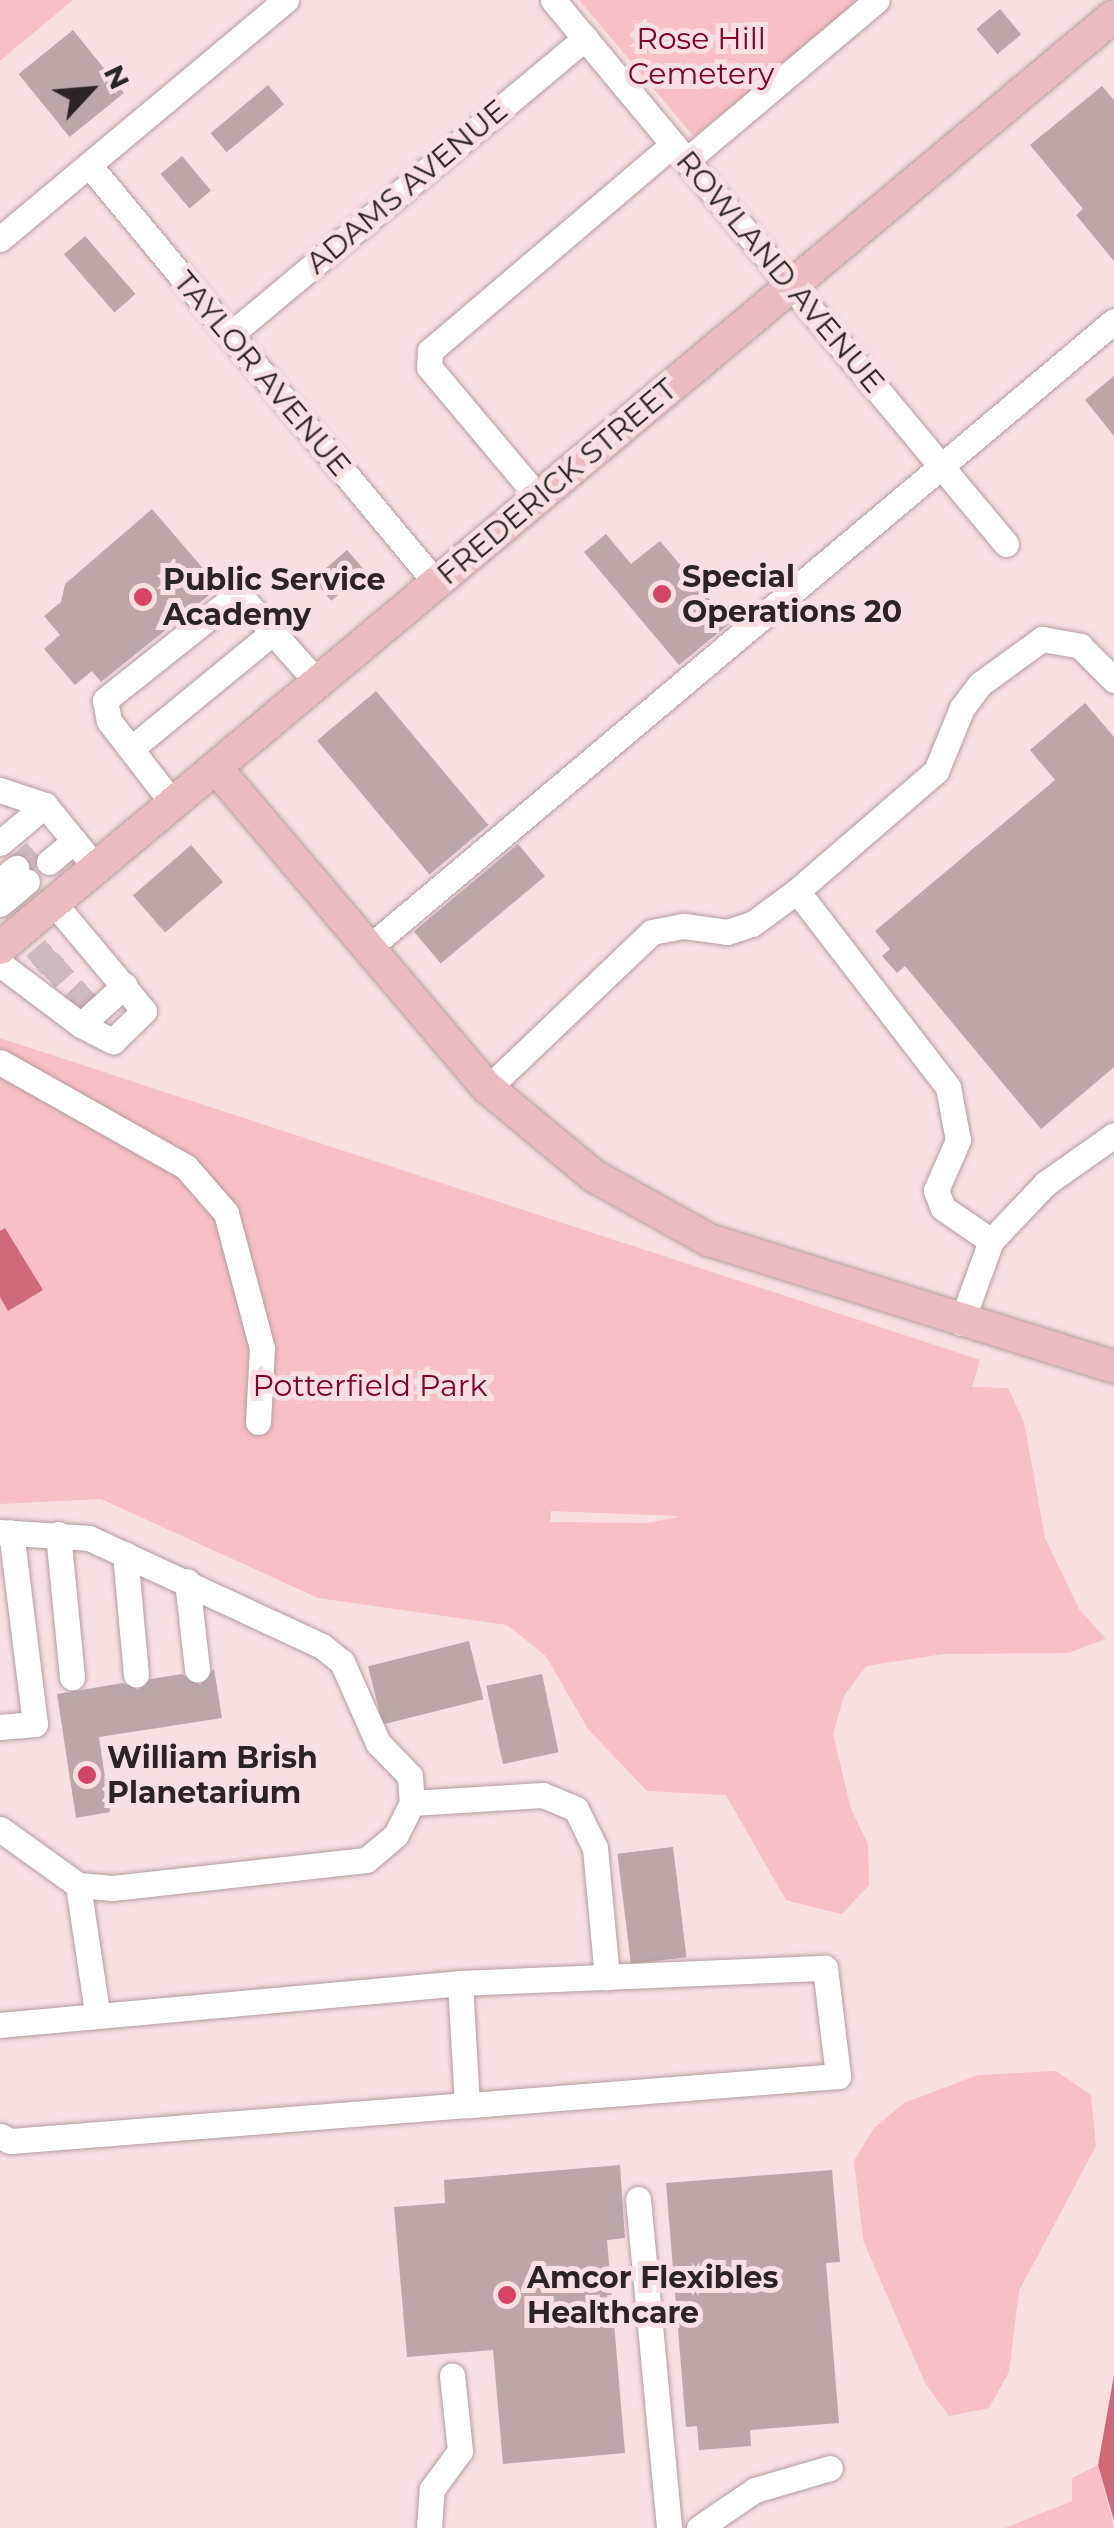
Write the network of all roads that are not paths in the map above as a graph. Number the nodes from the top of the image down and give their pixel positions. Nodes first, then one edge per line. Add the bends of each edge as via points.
1 (286, 0) edge
2 (553, 0) edge
3 (877, 0) edge
4 (1114, 16) edge
5 (585, 38) junction
6 (680, 152) junction
7 (88, 165) junction
8 (0, 239) edge
9 (792, 287) junction
10 (1114, 321) edge
11 (230, 335) junction
12 (942, 467) junction
13 (539, 498) junction
14 (1006, 544) dead end
15 (436, 583) junction
16 (272, 633) junction
17 (1114, 680) edge
18 (318, 683) junction
19 (132, 748) junction
20 (217, 769) junction
21 (0, 790) edge
22 (174, 805) junction
23 (45, 806) junction
24 (69, 834) junction
25 (0, 843) edge
26 (44, 855) tunnel mouth
27 (96, 868) junction
28 (11, 886) edge
29 (797, 891) junction
30 (44, 910) junction
31 (0, 948) edge
32 (366, 950) junction
33 (27, 975) edge
34 (0, 1062) edge
35 (488, 1088) junction
36 (1114, 1135) edge
37 (991, 1241) junction
38 (961, 1323) junction
39 (1114, 1367) edge
40 (258, 1422) dead end
41 (6, 1532) edge
42 (58, 1534) junction
43 (125, 1554) junction
44 (186, 1581) junction
45 (197, 1669) dead end
46 (136, 1674) dead end
47 (72, 1677) dead end
48 (0, 1727) edge
49 (412, 1803) junction
50 (0, 1828) edge
51 (78, 1885) junction
52 (607, 1977) junction
53 (460, 1983) junction
54 (97, 2012) junction
55 (0, 2025) edge
56 (467, 2105) junction
57 (0, 2136) edge
58 (638, 2200) dead end
59 (452, 2375) dead end
60 (830, 2468) dead end
61 (429, 2528) edge
62 (669, 2528) edge
63 (699, 2528) edge

1 - 7 street
2 - 5 street, ROWLAND AVENUE
3 - 6 street
4 - 9 main road, FREDERICK STREET
5 - 6 street, ROWLAND AVENUE
5 - 11 street, ADAMS AVENUE
6 - 9 street, ROWLAND AVENUE
6 - 13 street via 430,351 429,368
7 - 8 street
7 - 11 street, TAYLOR AVENUE
9 - 12 street, ROWLAND AVENUE
9 - 13 main road, FREDERICK STREET
10 - 12 street
11 - 15 street, TAYLOR AVENUE
12 - 14 street, ROWLAND AVENUE
12 - 32 street
13 - 15 main road, FREDERICK STREET
15 - 18 main road, FREDERICK STREET
16 - 18 street
16 - 19 street
16 - 19 street via 244,600 232,599 104,700 102,708
17 - 29 street via 1080,646 1042,638 980,684 962,708 936,772
18 - 20 main road, FREDERICK STREET
19 - 22 street
20 - 22 main road, FREDERICK STREET
20 - 32 main road
21 - 23 street
22 - 27 main road, FREDERICK STREET
23 - 24 street
23 - 25 street
24 - 26 street
24 - 27 street
27 - 30 main road, FREDERICK STREET
28 - 30 street
29 - 35 street via 752,924 727,932 684,926 652,932
29 - 37 street via 948,1088 958,1140 936,1190 942,1208
30 - 31 main road, FREDERICK STREET
30 - 33 street via 144,1011 113,1041
32 - 35 main road
34 - 40 street via 186,1167 226,1213 262,1348
35 - 38 main road via 594,1176 708,1240
36 - 37 street via 1046,1183
37 - 38 street
38 - 39 main road
41 - 42 street
41 - 48 street via 35,1724
42 - 43 street
42 - 47 street
43 - 44 street
43 - 46 street
44 - 45 street
44 - 49 street via 342,1662 378,1743 410,1776
49 - 51 street via 396,1835 366,1860 128,1887
49 - 52 street via 542,1795 576,1809 595,1848
50 - 51 street
51 - 54 street
52 - 53 street
52 - 56 street via 825,1968 838,2076
53 - 54 street
53 - 56 street
54 - 55 street
56 - 57 street via 10,2141
58 - 62 street
59 - 61 street via 460,2450 432,2489
60 - 63 street via 754,2490

